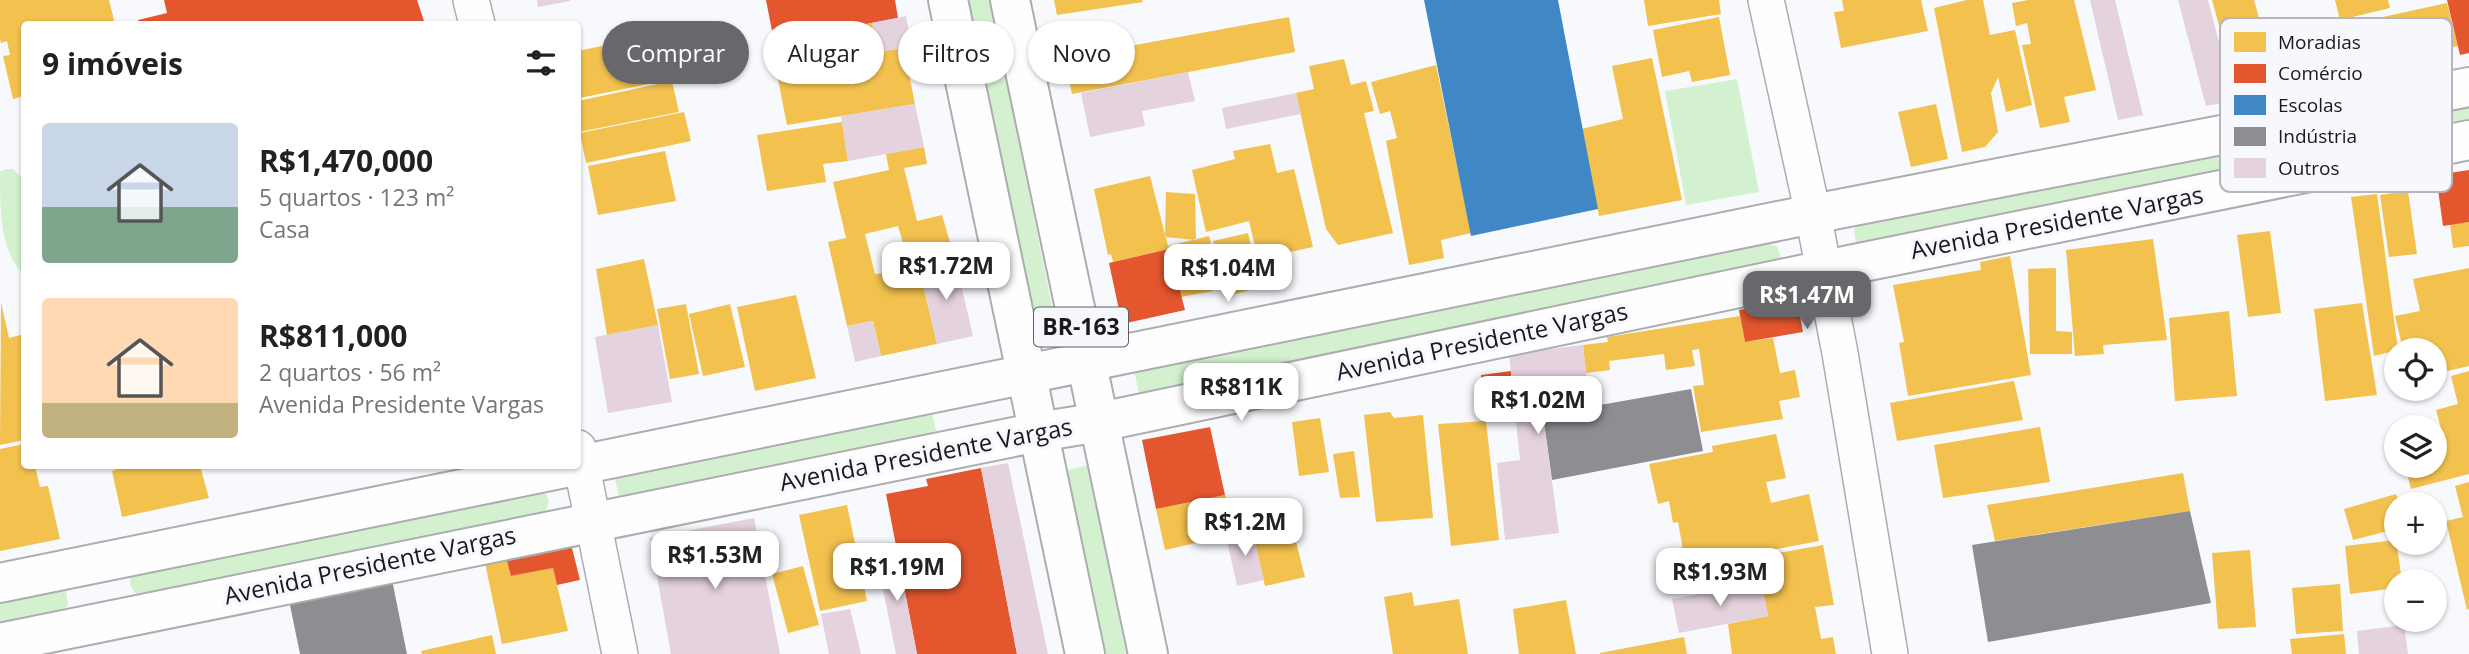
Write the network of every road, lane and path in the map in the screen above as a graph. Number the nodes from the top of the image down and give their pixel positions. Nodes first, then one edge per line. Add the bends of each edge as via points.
1 (471, 0) edge
2 (947, 0) edge
3 (1010, 0) edge
4 (1766, 0) edge
5 (476, 21) edge
6 (2220, 136) edge
7 (2220, 190) edge
8 (1813, 214) junction
9 (1824, 270) junction
10 (1088, 363) junction
11 (1027, 376) junction
12 (1100, 422) junction
13 (1038, 432) junction
14 (581, 456) edge
15 (581, 461) edge
16 (521, 469) edge
17 (593, 521) junction
18 (0, 583) edge
19 (0, 643) edge
20 (620, 654) edge
21 (1085, 654) edge
22 (1148, 654) edge
23 (1890, 654) edge

1 - 5 street
2 - 11 main road, BR-163
3 - 10 main road, BR-163
4 - 8 street
6 - 8 main road
7 - 9 main road, Avenida Presidente Vargas
8 - 9 street
8 - 10 main road
9 - 12 main road, Avenida Presidente Vargas
9 - 23 street
10 - 11 main road
10 - 12 main road, BR-163
11 - 13 main road, BR-163
11 - 14 main road
12 - 13 main road, Avenida Presidente Vargas
12 - 22 main road, BR-163
13 - 17 main road, Avenida Presidente Vargas
13 - 21 main road, BR-163
15 - 17 street
16 - 18 main road
17 - 19 main road, Avenida Presidente Vargas
17 - 20 street

